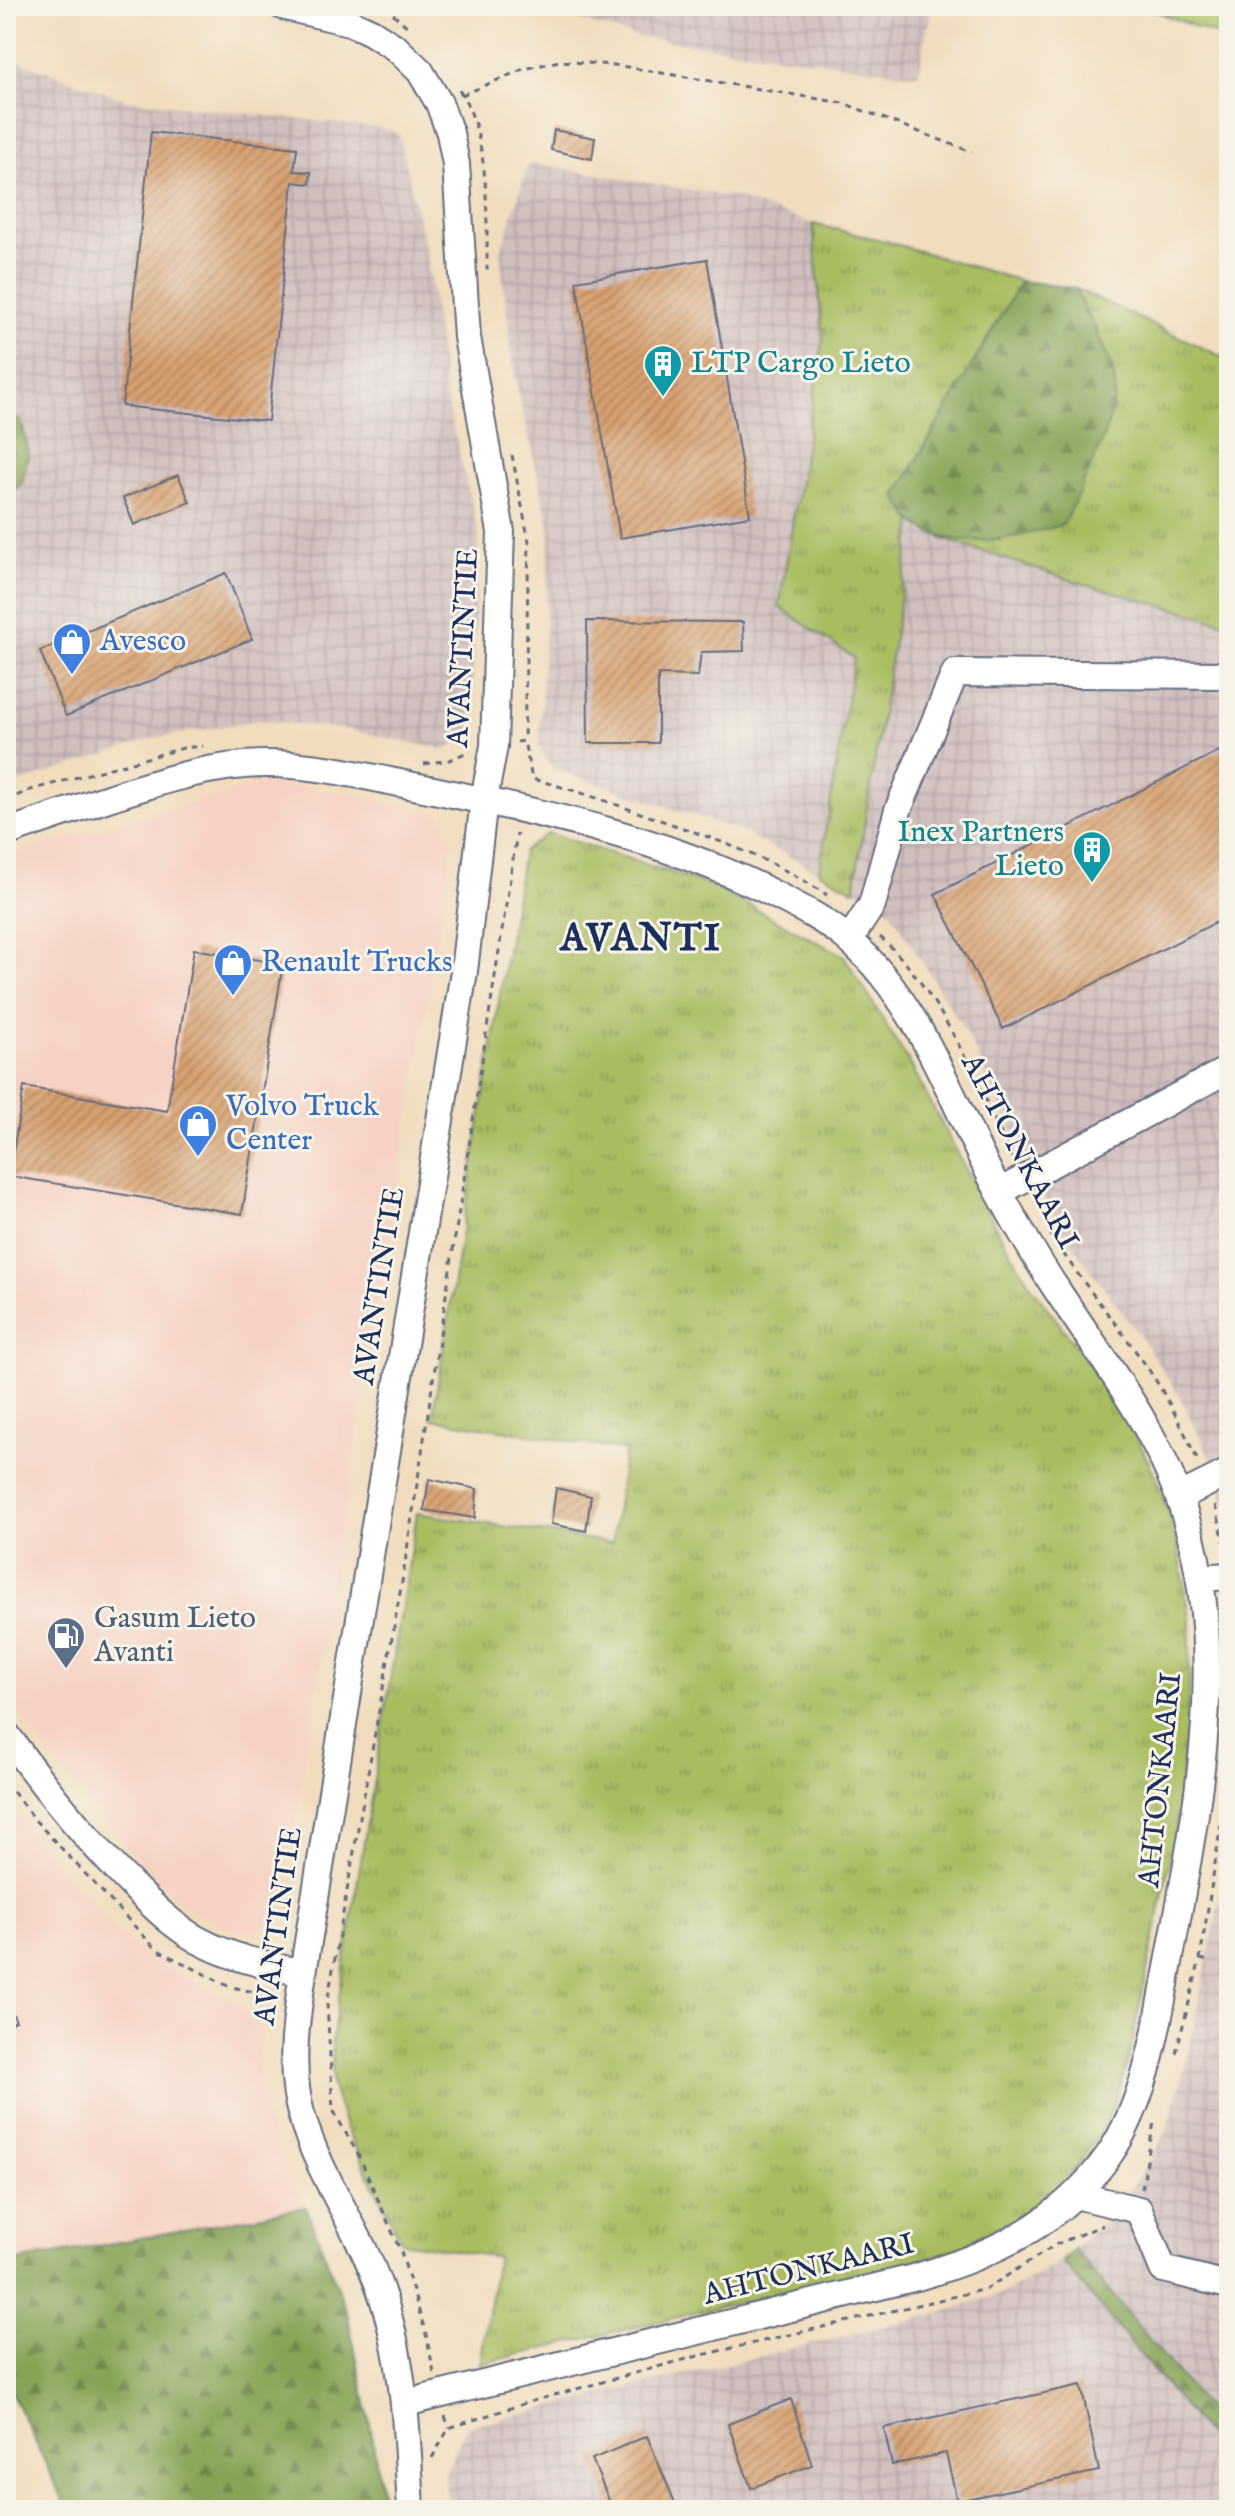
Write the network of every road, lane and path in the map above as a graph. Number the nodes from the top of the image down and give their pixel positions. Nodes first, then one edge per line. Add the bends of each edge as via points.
1 (282, 6) edge
2 (439, 103) junction
3 (972, 152) dead end
4 (1229, 675) edge
5 (484, 800) junction
6 (518, 828) dead end
7 (6, 833) edge
8 (849, 940) junction
9 (1229, 1069) edge
10 (999, 1192) junction
11 (1229, 1472) edge
12 (1179, 1497) junction
13 (1229, 1576) edge
14 (1200, 1578) junction
15 (6, 1734) edge
16 (1229, 1774) edge
17 (1200, 1959) junction
18 (1210, 1961) dead end
19 (303, 1973) junction
20 (1173, 2062) dead end
21 (1156, 2116) dead end
22 (1075, 2195) junction
23 (1139, 2210) junction
24 (1229, 2283) edge
25 (439, 2395) junction
26 (406, 2403) junction
27 (449, 2428) junction
28 (432, 2468) dead end
29 (411, 2510) edge

1 - 2 street, AVANTINTIE via 371,32 420,71
2 - 3 path via 524,69 559,61 614,65 843,103
2 - 5 street, AVANTINTIE via 456,164 467,337 501,532 494,746
4 - 8 street via 955,673 898,810 872,905
5 - 7 street, AHTONKAARI via 349,773 264,764 169,779
5 - 8 street, AHTONKAARI via 684,856 775,895 824,920
5 - 19 street, AVANTINTIE via 464,971
6 - 25 path via 403,1576 327,2003 333,2110 401,2252
8 - 10 street, AHTONKAARI via 900,999
9 - 10 street
10 - 12 street, AHTONKAARI via 1154,1436
11 - 12 street
12 - 14 street, AHTONKAARI
13 - 14 street
14 - 22 street, AHTONKAARI via 1207,1673 1197,1800 1159,2017 1129,2117 1111,2152
15 - 19 street via 78,1828 170,1921 221,1951
16 - 17 path
17 - 18 path
17 - 20 path
19 - 26 street, AVANTINTIE via 294,2044 302,2116 379,2286
21 - 23 path
22 - 23 street
22 - 25 street, AHTONKAARI via 1051,2217 972,2261
23 - 24 street via 1163,2269
23 - 27 path via 1057,2244 986,2289 694,2357
25 - 26 street, AHTONKAARI
25 - 27 path
26 - 29 street, AVANTINTIE
27 - 28 path via 432,2456

